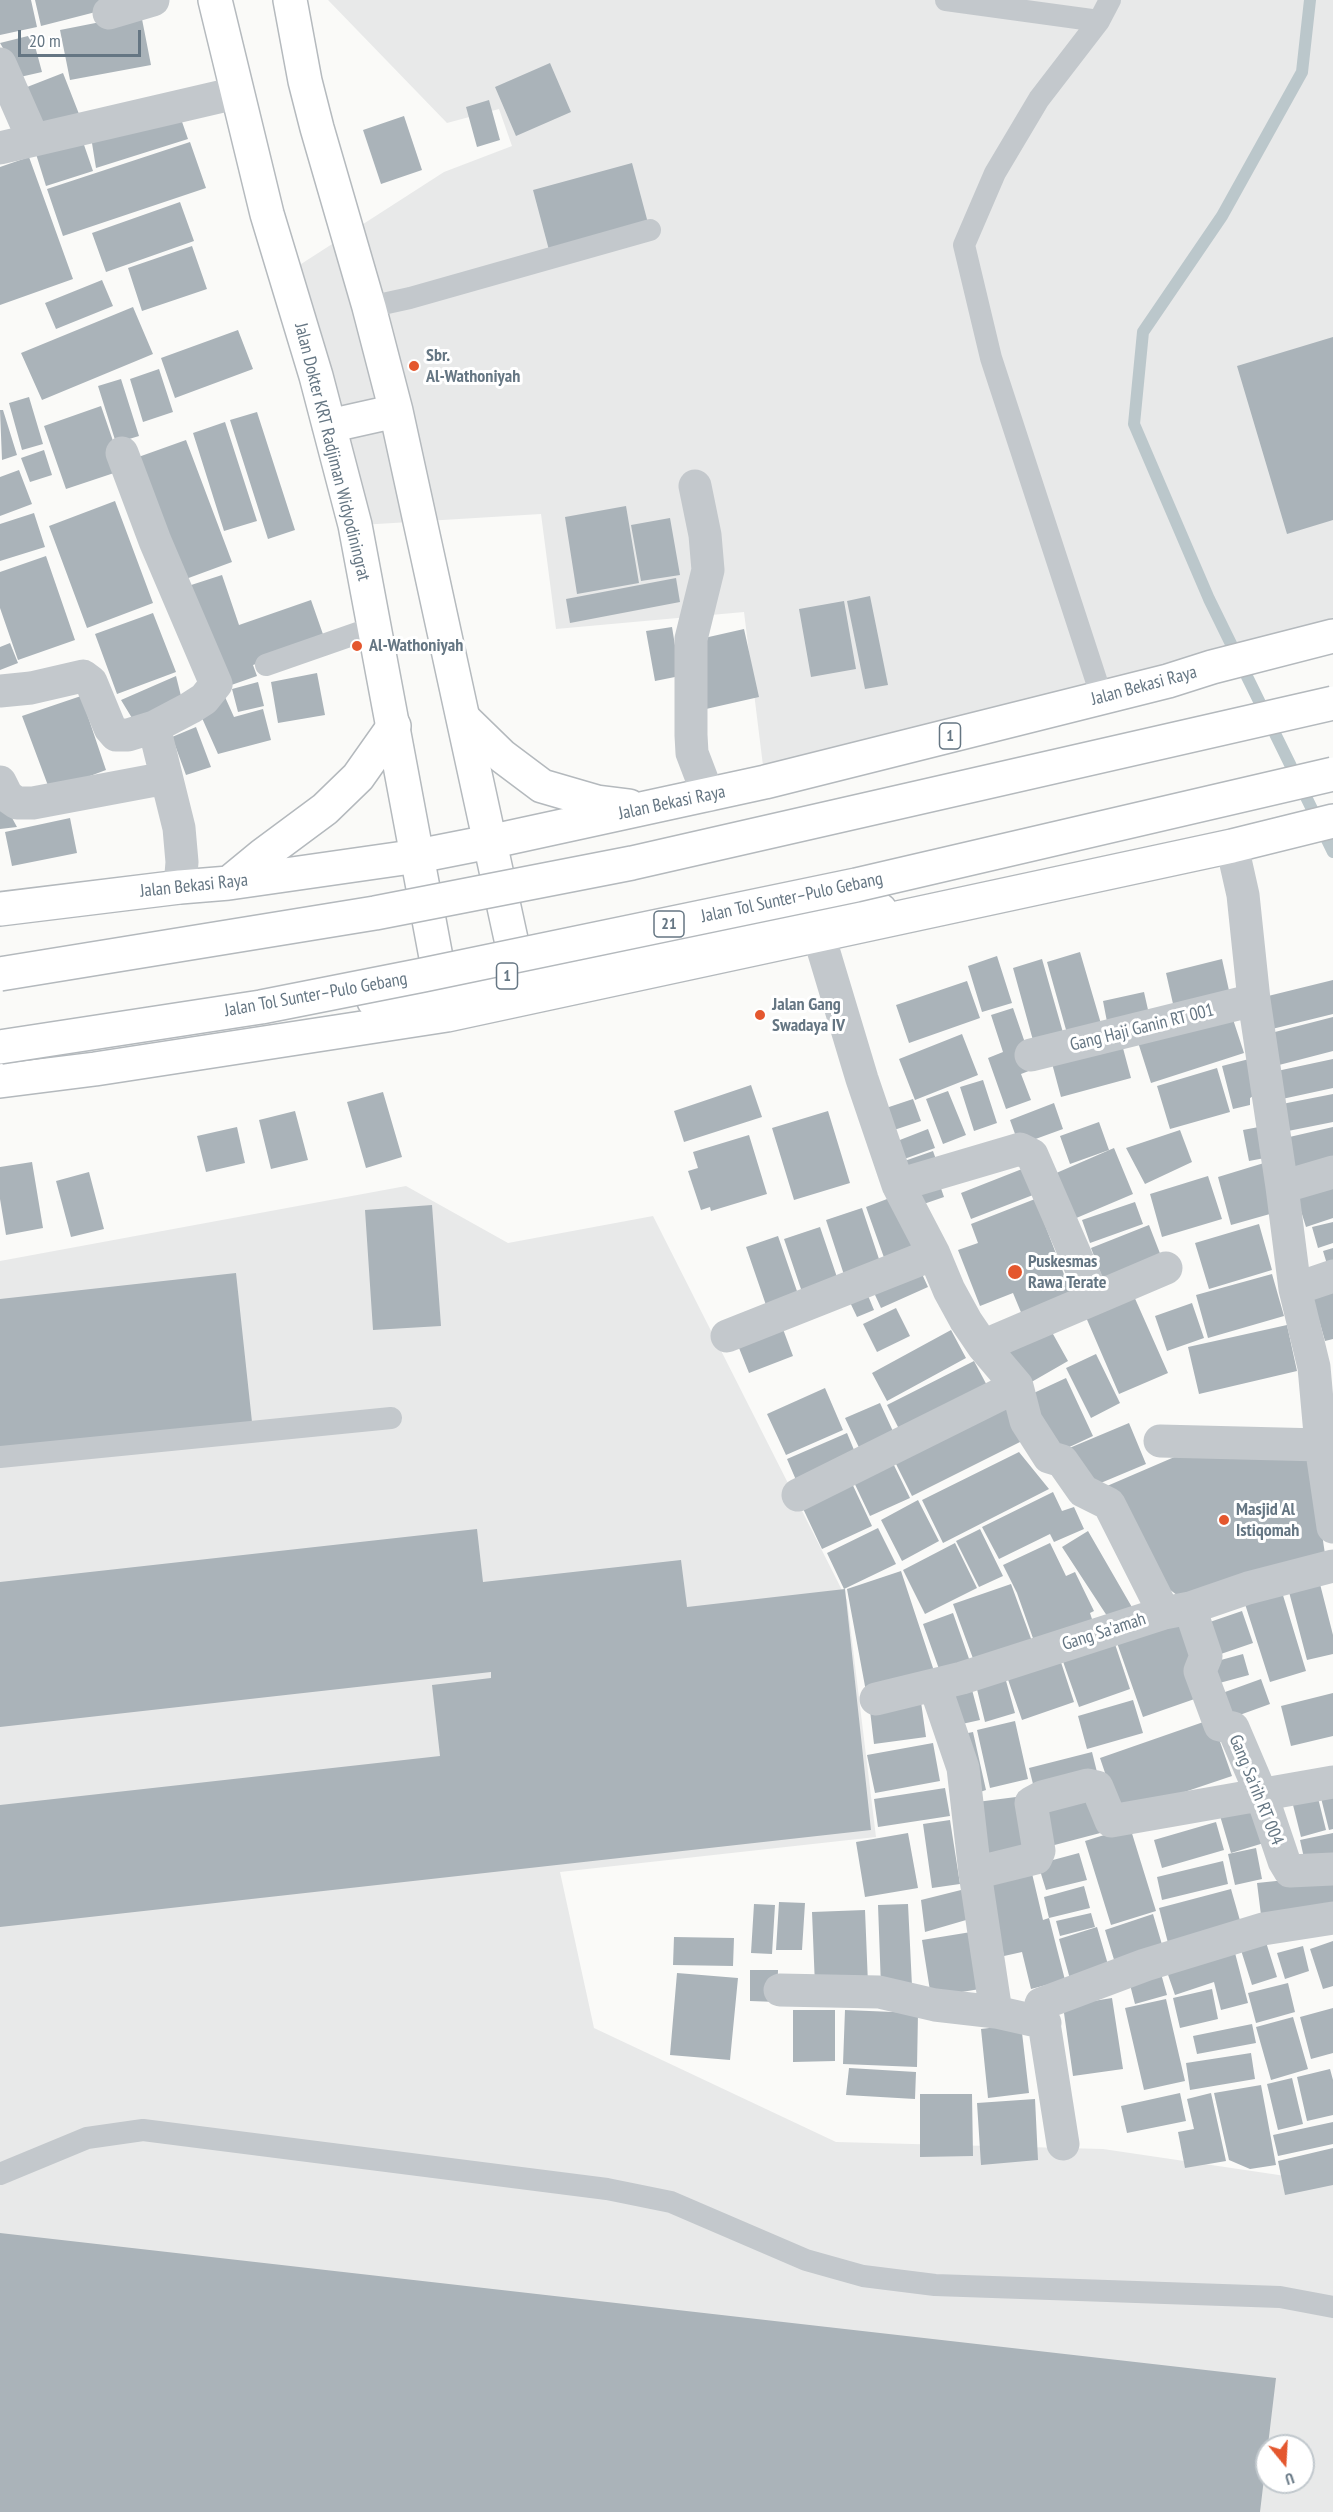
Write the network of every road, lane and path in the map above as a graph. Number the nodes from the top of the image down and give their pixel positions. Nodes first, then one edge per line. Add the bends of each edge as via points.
1 (153, 0) edge
2 (215, 0) edge
3 (290, 0) edge
4 (946, 0) edge
5 (1110, 0) edge
6 (110, 13) dead end
7 (1099, 21) junction
8 (0, 64) edge
9 (236, 93) junction
10 (33, 139) junction
11 (0, 148) edge
12 (650, 230) dead end
13 (369, 307) junction
14 (396, 411) junction
15 (328, 426) junction
16 (122, 453) dead end
17 (695, 486) dead end
18 (375, 627) junction
19 (1333, 636) edge
20 (266, 665) dead end
21 (0, 691) edge
22 (1102, 698) junction
23 (1333, 703) edge
24 (464, 719) junction
25 (394, 726) junction
26 (154, 727) junction
27 (1333, 774) edge
28 (166, 778) junction
29 (0, 782) edge
30 (698, 798) junction
31 (1333, 821) edge
32 (489, 842) junction
33 (1244, 843) junction
34 (418, 856) junction
35 (229, 883) junction
36 (180, 886) junction
37 (0, 909) edge
38 (924, 912) junction
39 (819, 936) junction
40 (0, 974) edge
41 (521, 986) junction
42 (1254, 1000) junction
43 (444, 1002) junction
44 (0, 1047) edge
45 (1031, 1055) dead end
46 (0, 1081) edge
47 (1333, 1172) edge
48 (898, 1185) junction
49 (1282, 1187) junction
50 (934, 1254) junction
51 (1166, 1268) dead end
52 (1333, 1276) edge
53 (1295, 1289) junction
54 (1094, 1298) junction
55 (727, 1336) dead end
56 (983, 1346) junction
57 (1017, 1386) junction
58 (391, 1419) dead end
59 (1160, 1441) dead end
60 (1321, 1445) junction
61 (0, 1457) edge
62 (798, 1495) dead end
63 (1333, 1527) edge
64 (1333, 1566) edge
65 (1177, 1610) junction
66 (935, 1686) junction
67 (876, 1699) dead end
68 (1333, 1782) edge
69 (1262, 1796) junction
70 (1333, 1869) edge
71 (975, 1873) junction
72 (1333, 1918) edge
73 (780, 1990) dead end
74 (996, 2012) junction
75 (1045, 2023) junction
76 (1063, 2144) dead end
77 (0, 2174) edge
78 (1333, 2307) edge

1 - 6 street
2 - 9 main road, Jalan Dokter KRT Radjiman Widyodiningrat
3 - 13 main road via 316,128
4 - 7 lane
5 - 7 lane
7 - 22 lane via 1039,99 995,173 964,245 991,358
8 - 10 street
9 - 10 street
9 - 15 main road, Jalan Dokter KRT Radjiman Widyodiningrat
10 - 11 street
12 - 13 lane
13 - 14 main road
14 - 15 main road
14 - 24 main road
15 - 18 main road, Jalan Dokter KRT Radjiman Widyodiningrat via 355,525
16 - 26 street via 216,684 204,699
17 - 30 street via 708,570 691,639 691,730
18 - 20 lane
18 - 25 main road, Jalan Dokter KRT Radjiman Widyodiningrat
19 - 22 main road, Jalan Bekasi Raya / 1
21 - 26 street via 84,676 116,735
22 - 30 main road, Jalan Bekasi Raya / 1
23 - 40 main road, bridge via 632,863 375,913
24 - 30 main road via 502,756 542,786 597,802 637,807
24 - 32 main road
25 - 34 main road, Jalan Dokter KRT Radjiman Widyodiningrat
25 - 35 main road via 358,777 325,809
26 - 28 street
27 - 44 main road, Jalan Tol Sunter–Pulo Gebang / 21, bridge via 856,885 423,975 261,1006
28 - 29 street via 33,803 17,803 7,796
28 - 36 street via 179,828 183,862
30 - 32 main road, Jalan Bekasi Raya / 1
31 - 33 main road, 1
32 - 34 main road, Jalan Bekasi Raya / 1
32 - 41 main road
33 - 38 main road, 1
33 - 42 street via 1243,895
34 - 35 main road, Jalan Bekasi Raya / 1
34 - 43 main road, Jalan Dokter KRT Radjiman Widyodiningrat
35 - 36 main road, Jalan Bekasi Raya / 1
36 - 37 main road, Jalan Bekasi Raya / 1
38 - 39 main road, 1
38 - 41 main road, 1 via 832,908
39 - 41 main road, 1
39 - 48 street
41 - 43 main road, 1
42 - 45 street, Gang Haji Ganin RT 001
42 - 49 street
43 - 46 main road, 1 via 95,1069
47 - 49 street
48 - 50 street
48 - 54 street via 1020,1149 1032,1155
49 - 53 street
50 - 55 street
50 - 56 street via 949,1290
51 - 54 street
52 - 53 street
53 - 60 street via 1314,1367
54 - 56 street
56 - 57 street
57 - 62 street
57 - 65 street via 1026,1421 1049,1457 1062,1461 1083,1491 1109,1504
58 - 61 lane
59 - 60 street
60 - 63 street
64 - 65 street, Gang Sa'amah
65 - 66 street, Gang Sa'amah
65 - 69 street, Gang Sa'rih RT 004 via 1206,1656 1200,1671 1220,1725 1233,1728
66 - 67 street, Gang Sa'amah
66 - 71 street via 963,1768
68 - 69 street
69 - 70 street, Gang Sa'rih RT 004 via 1290,1871
69 - 71 street via 1111,1821 1097,1787 1088,1785 1042,1797 1031,1803 1039,1851 1036,1858
71 - 74 street
72 - 75 street via 1263,1929 1145,1965 1041,2004
73 - 74 street via 879,1992 935,2005
74 - 75 street
75 - 76 street
77 - 78 lane via 87,2138 143,2130 618,2191 671,2202 806,2260 864,2276 935,2285 1280,2297

